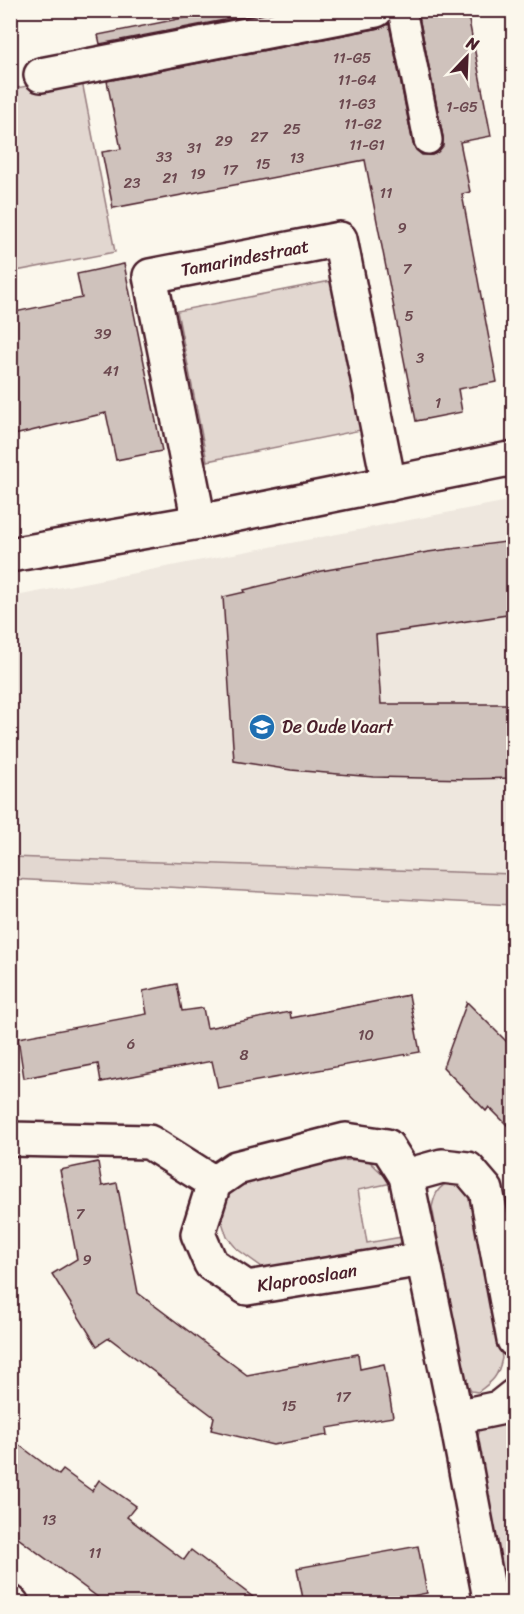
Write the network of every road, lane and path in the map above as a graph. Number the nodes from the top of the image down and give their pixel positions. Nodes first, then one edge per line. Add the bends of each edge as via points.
1 (376, 10) edge
2 (402, 10) edge
3 (41, 75) dead end
4 (428, 140) dead end
5 (513, 458) edge
6 (389, 484) junction
7 (199, 522) junction
8 (10, 555) edge
9 (10, 1139) edge
10 (406, 1176) junction
11 (214, 1183) junction
12 (423, 1259) junction
13 (513, 1340) edge
14 (513, 1396) edge
15 (456, 1417) junction
16 (491, 1604) edge

1 - 3 street
2 - 4 lane
5 - 6 street
6 - 7 street
6 - 7 street, Tamarindestraat via 340,239 150,276
7 - 8 street
9 - 11 street via 149,1142
10 - 11 street via 387,1146 346,1140 236,1168
10 - 12 street
10 - 13 street via 442,1166 468,1169 486,1191
11 - 12 street, Klaprooslaan via 198,1234 211,1264 247,1288
12 - 15 street
14 - 15 street via 499,1408
15 - 16 street

